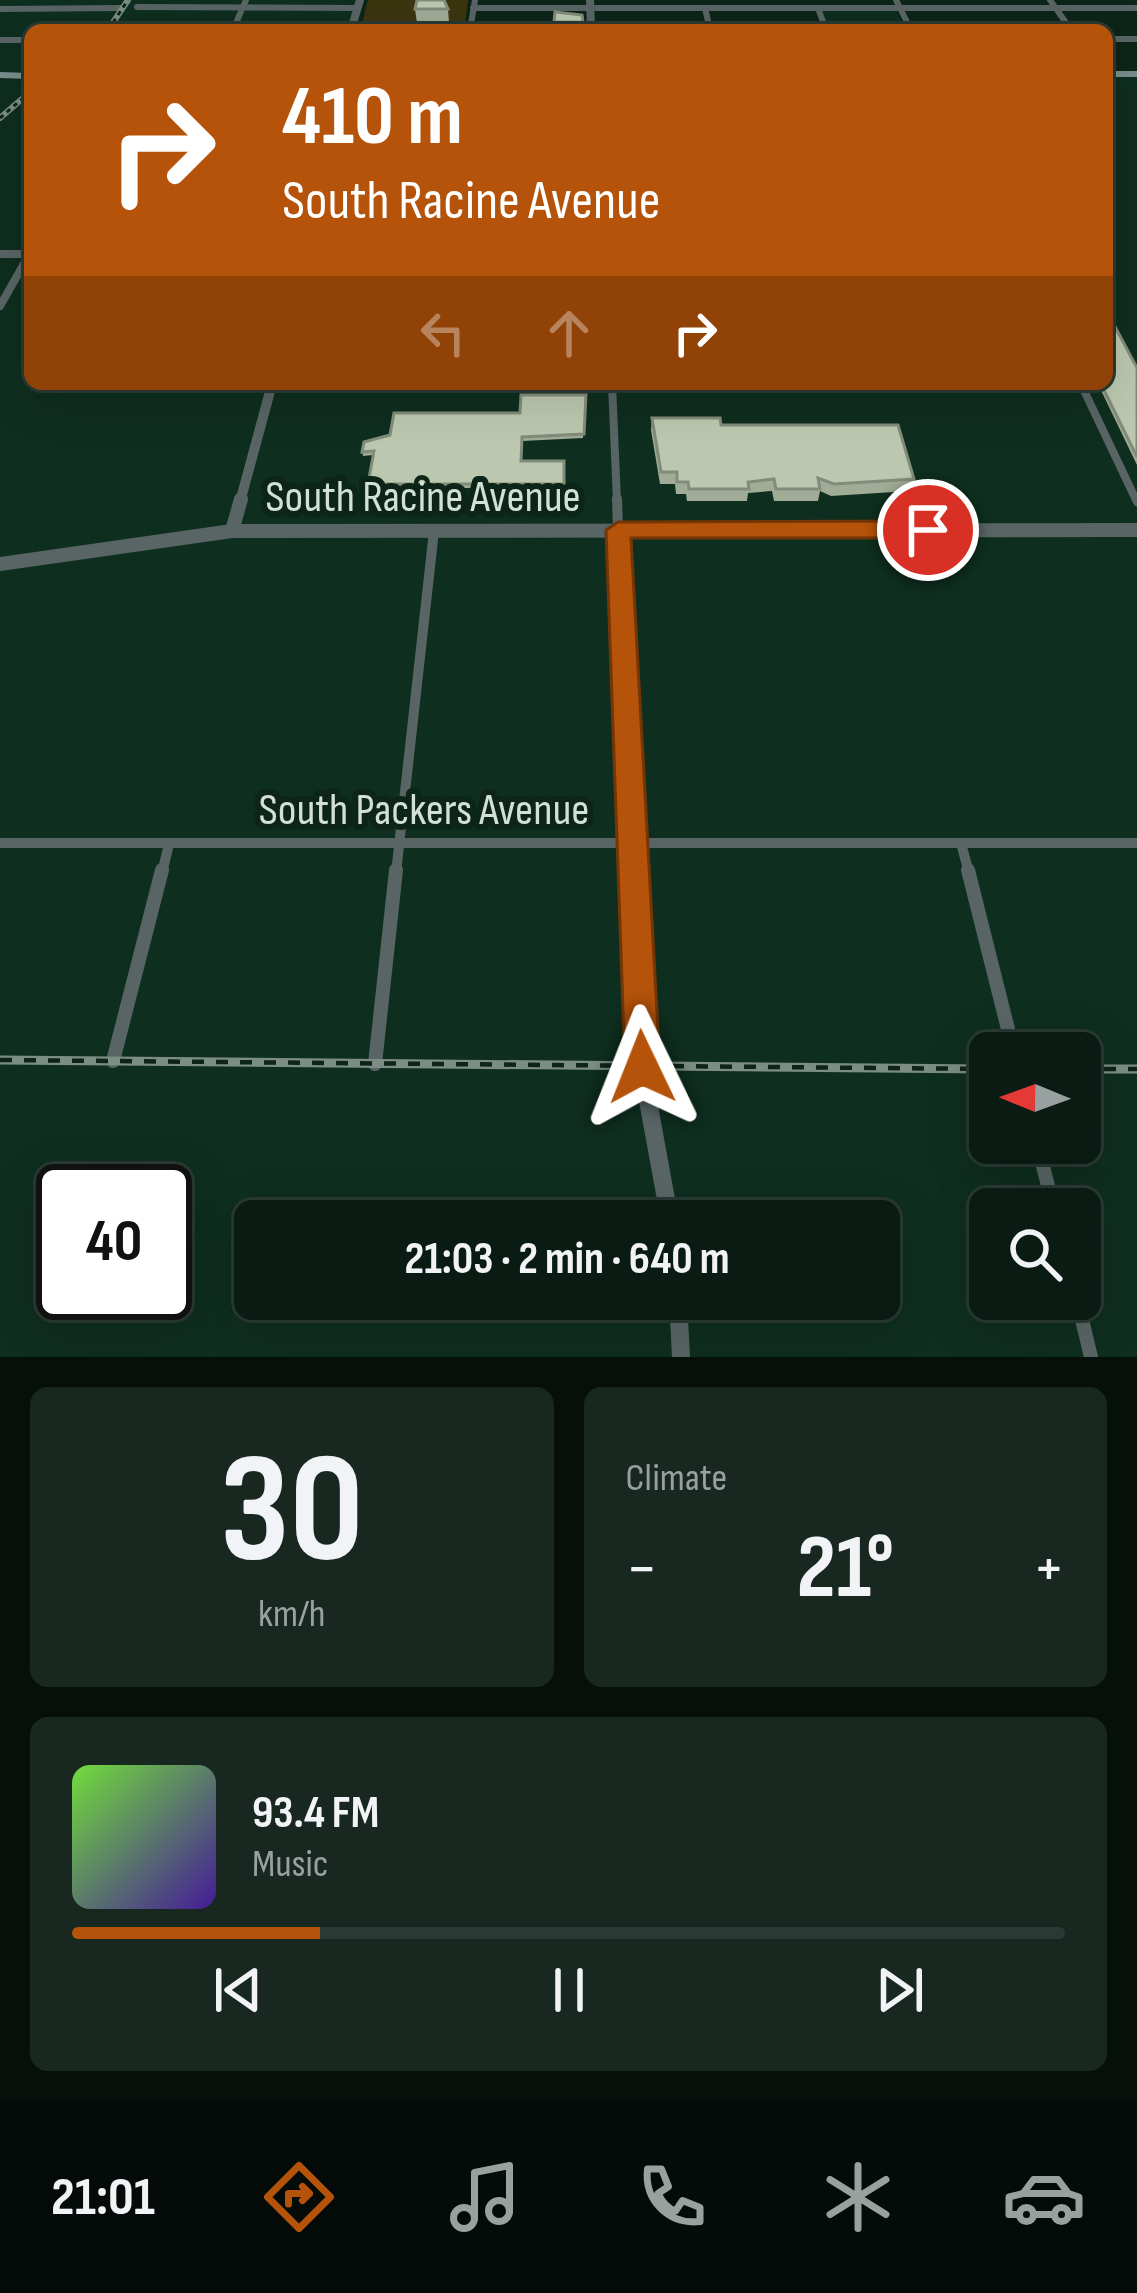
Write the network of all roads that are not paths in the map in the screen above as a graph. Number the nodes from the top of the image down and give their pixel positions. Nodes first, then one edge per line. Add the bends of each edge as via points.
1 (1126, 0) edge
2 (244, 4) edge
3 (359, 4) edge
4 (474, 4) edge
5 (590, 4) edge
6 (667, 4) edge
7 (744, 4) edge
8 (898, 4) edge
9 (1052, 4) edge
10 (0, 8) edge
11 (120, 8) dead end
12 (136, 8) dead end
13 (705, 8) junction
14 (818, 8) junction
15 (1135, 10) edge
16 (709, 24) edge
17 (824, 24) edge
18 (24, 264) edge
19 (0, 306) edge
20 (270, 390) edge
21 (612, 390) edge
22 (1084, 390) edge
23 (1137, 502) edge
24 (618, 530) junction
25 (1137, 530) edge
26 (232, 531) junction
27 (434, 531) junction
28 (0, 564) edge
29 (0, 843) edge
30 (634, 843) junction
31 (961, 843) junction
32 (1137, 843) edge
33 (169, 844) junction
34 (400, 844) junction
35 (1009, 1032) edge
36 (113, 1061) dead end
37 (375, 1064) dead end
38 (666, 1200) edge
39 (679, 1320) edge
40 (1081, 1320) edge
41 (681, 1357) edge
42 (1091, 1357) edge

1 - 15 street
2 - 3 street
2 - 12 street
4 - 5 street
5 - 6 street
6 - 13 street
7 - 13 street
7 - 14 street
8 - 9 street
8 - 14 street
9 - 15 street
10 - 11 street
13 - 16 street
14 - 17 street
18 - 19 street
20 - 26 street
21 - 24 street
22 - 23 street
24 - 25 street, South Racine Avenue
24 - 27 street, South Racine Avenue
24 - 30 street
26 - 27 street, South Racine Avenue
26 - 28 street, South Racine Avenue
27 - 34 street
29 - 33 street, South Packers Avenue
30 - 31 street, South Packers Avenue
30 - 34 street, South Packers Avenue
30 - 38 street via 642,1067
31 - 32 street, South Packers Avenue
31 - 35 street
33 - 34 street, South Packers Avenue
33 - 36 street
34 - 37 street
39 - 41 street
40 - 42 street

